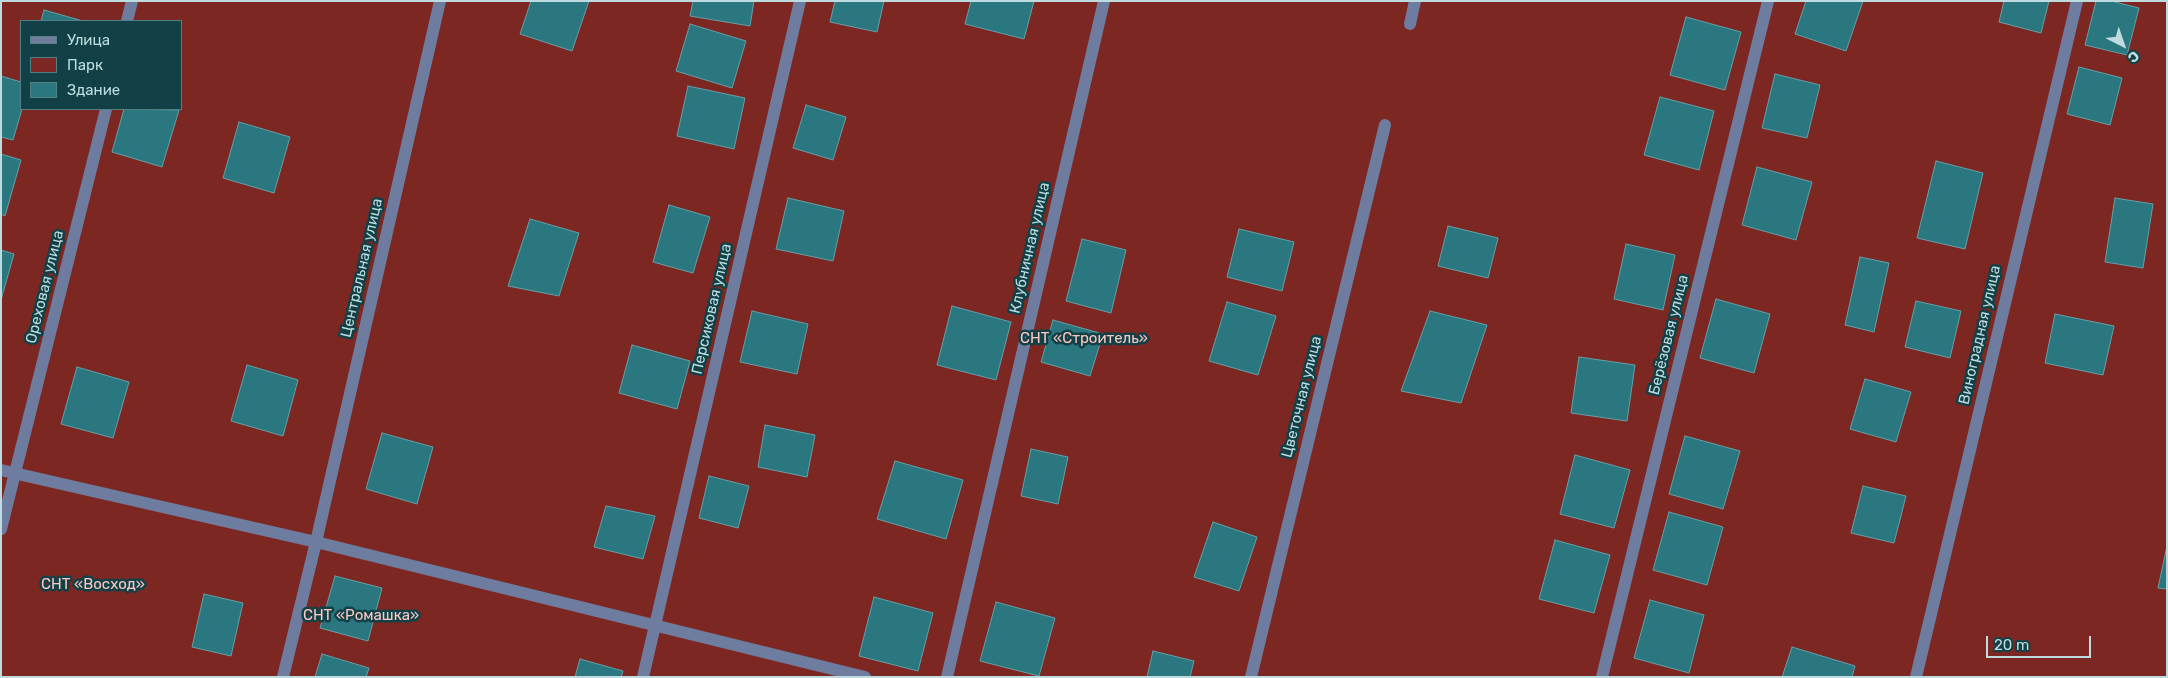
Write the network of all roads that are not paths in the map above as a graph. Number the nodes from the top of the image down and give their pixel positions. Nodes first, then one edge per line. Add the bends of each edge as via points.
1 (132, 1) edge
2 (440, 1) edge
3 (800, 1) edge
4 (1104, 1) edge
5 (1415, 1) edge
6 (1768, 1) edge
7 (2077, 1) edge
8 (127, 20) edge
9 (1410, 24) dead end
10 (106, 110) edge
11 (1385, 125) dead end
12 (1, 470) edge
13 (15, 473) junction
14 (1, 529) edge
15 (316, 542) junction
16 (656, 624) junction
17 (283, 677) edge
18 (642, 677) edge
19 (866, 677) edge
20 (947, 677) edge
21 (1251, 677) edge
22 (1602, 677) edge
23 (1916, 677) edge

1 - 8 street
2 - 15 street, Центральная улица
3 - 16 street, Персиковая улица
4 - 20 street, Клубничная улица
5 - 9 street
6 - 22 street, Берёзовая улица
7 - 23 street, Виноградная улица
10 - 13 street, Ореховая улица
11 - 21 street, Цветочная улица
12 - 13 street
13 - 14 street, Ореховая улица
13 - 15 street
15 - 16 street
15 - 17 street, Центральная улица
16 - 18 street, Персиковая улица
16 - 19 street

